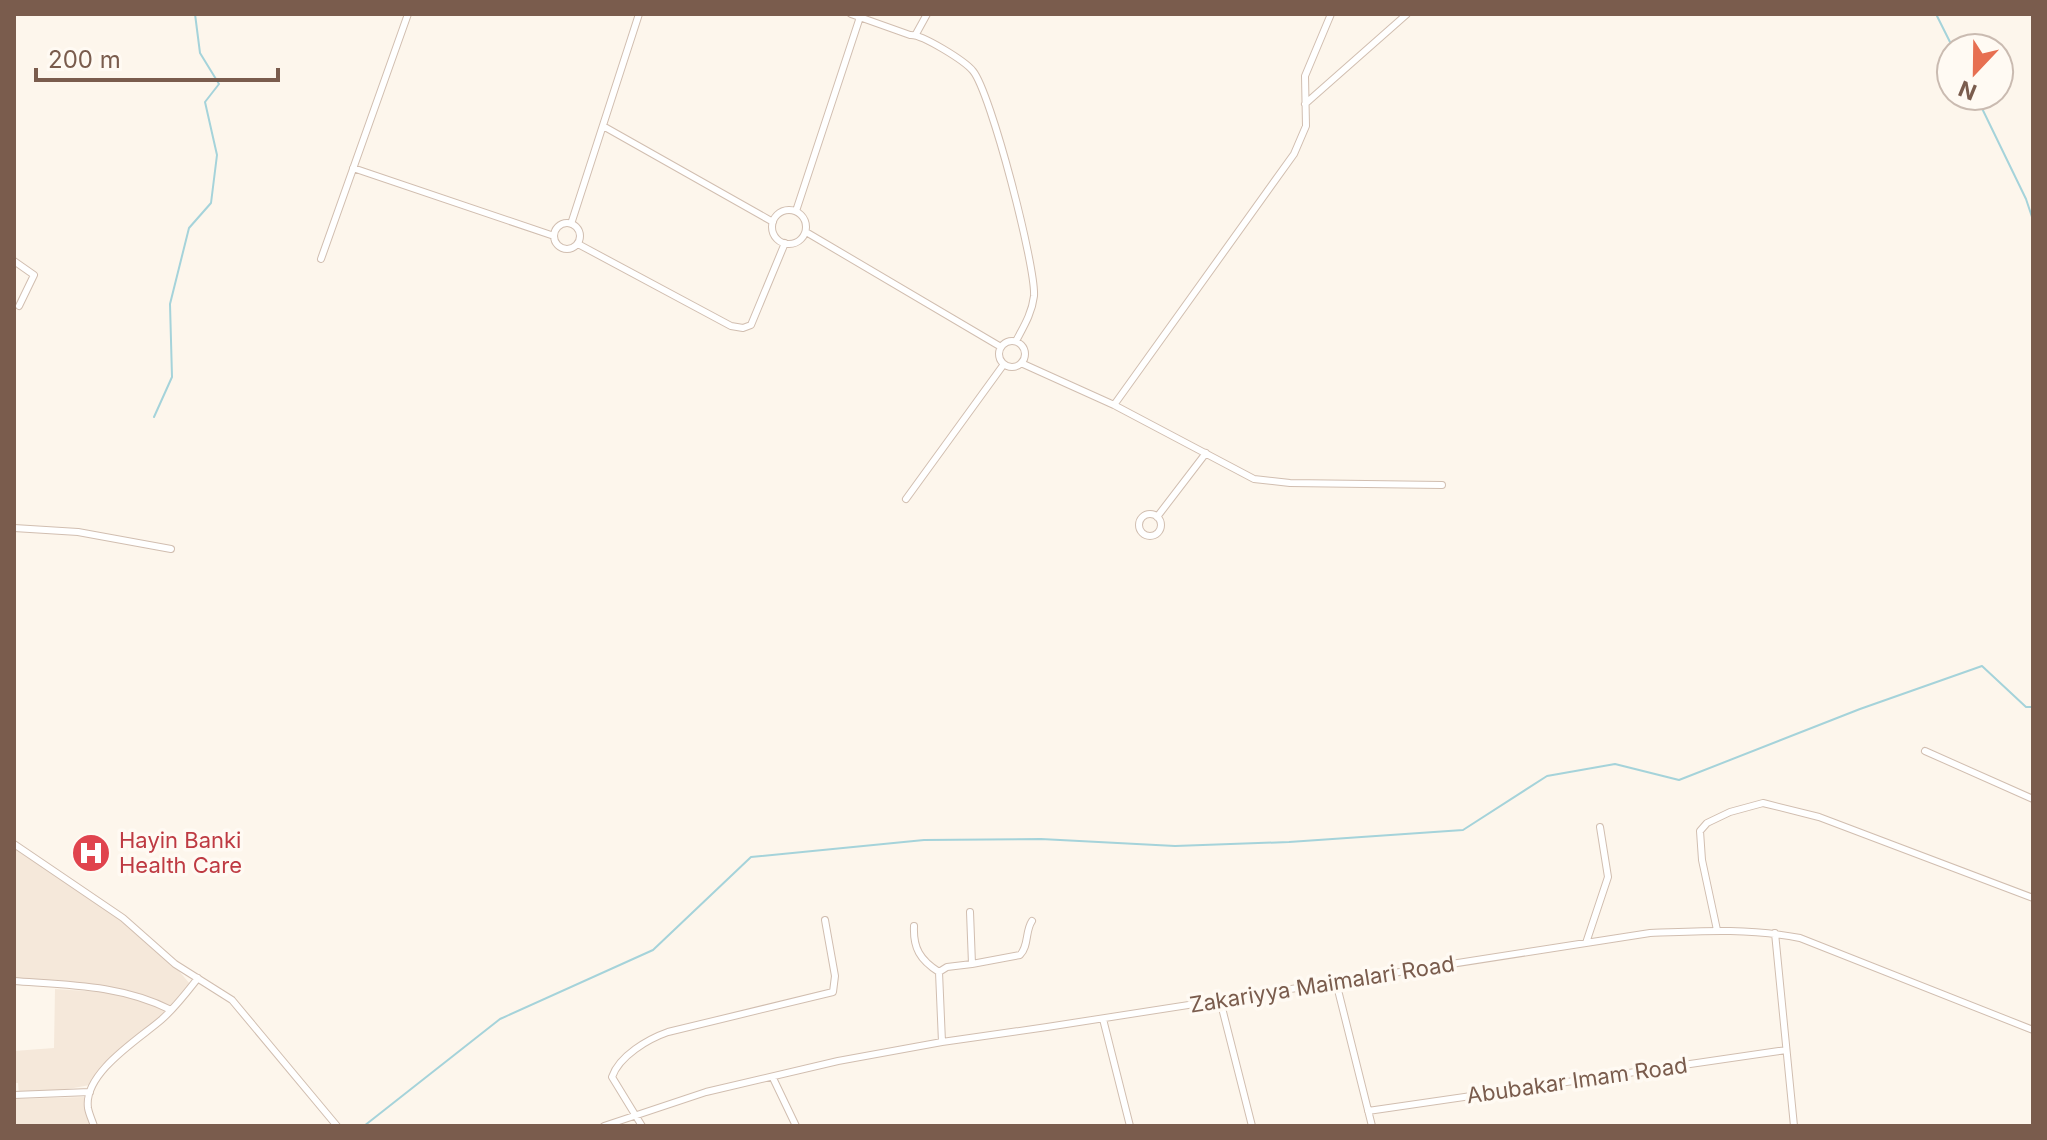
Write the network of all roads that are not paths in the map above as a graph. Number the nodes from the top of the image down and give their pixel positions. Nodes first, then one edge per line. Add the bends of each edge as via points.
1 (408, 14) edge
2 (639, 14) edge
3 (851, 14) edge
4 (927, 14) edge
5 (1331, 14) edge
6 (1407, 14) edge
7 (860, 17) junction
8 (916, 34) junction
9 (1305, 104) junction
10 (603, 126) junction
11 (353, 168) junction
12 (796, 211) junction
13 (773, 222) junction
14 (571, 224) junction
15 (806, 232) junction
16 (554, 236) junction
17 (785, 243) junction
18 (578, 244) junction
19 (321, 259) dead end
20 (14, 261) edge
21 (19, 306) dead end
22 (1016, 341) junction
23 (1001, 347) junction
24 (1021, 363) junction
25 (1004, 364) junction
26 (1114, 405) junction
27 (1206, 453) junction
28 (1442, 485) dead end
29 (906, 499) dead end
30 (1157, 517) dead end
31 (14, 528) edge
32 (171, 549) dead end
33 (1925, 751) dead end
34 (2033, 799) edge
35 (1600, 827) dead end
36 (14, 844) edge
37 (2033, 898) edge
38 (970, 912) dead end
39 (825, 920) dead end
40 (1032, 921) dead end
41 (914, 926) dead end
42 (1717, 930) junction
43 (1775, 933) junction
44 (1586, 943) junction
45 (972, 964) junction
46 (939, 972) junction
47 (198, 978) junction
48 (14, 981) edge
49 (1336, 982) junction
50 (1220, 1000) junction
51 (171, 1010) junction
52 (1103, 1019) junction
53 (2033, 1030) edge
54 (942, 1042) junction
55 (1786, 1050) junction
56 (773, 1078) junction
57 (90, 1092) junction
58 (14, 1095) edge
59 (1368, 1111) junction
60 (637, 1116) junction
61 (94, 1126) edge
62 (337, 1126) edge
63 (604, 1126) edge
64 (642, 1126) edge
65 (796, 1126) edge
66 (1130, 1126) edge
67 (1252, 1126) edge
68 (1372, 1126) edge
69 (1794, 1126) edge

1 - 11 street
2 - 10 street
3 - 7 street
4 - 8 street
5 - 9 street via 1305,76
6 - 9 street
7 - 8 street
7 - 12 street
8 - 22 street via 974,71 989,107 1030,259 1034,295
9 - 26 street via 1306,126 1294,154
10 - 13 street
10 - 14 street
11 - 16 street
11 - 19 street
12 - 13 street via 782,212
12 - 15 street via 805,220
13 - 17 street via 774,235
14 - 16 street via 563,223
14 - 18 street via 578,229
15 - 17 street via 801,240
15 - 23 street
16 - 18 street via 563,249
17 - 18 street via 751,325 743,328
20 - 21 street via 34,275
22 - 23 street
22 - 24 street via 1025,354
23 - 25 street
24 - 25 street
24 - 26 street
25 - 29 street
26 - 27 street
27 - 28 street via 1269,483
27 - 30 street
31 - 32 street via 78,532
33 - 34 street
35 - 44 street via 1608,877
36 - 47 street
37 - 42 street via 1819,817 1758,803 1707,823 1700,831
38 - 45 street
39 - 60 street via 833,992 646,1041 612,1073
40 - 45 street via 1020,955
41 - 46 street via 920,957
42 - 43 street, Zakariyya Maimalari Road
42 - 44 street, Zakariyya Maimalari Road
43 - 53 street, Zakariyya Maimalari Road via 1800,938
43 - 55 street
44 - 49 street, Zakariyya Maimalari Road
45 - 46 street
46 - 54 street
47 - 51 street
47 - 62 street via 232,1000
48 - 51 street via 110,989
49 - 50 street, Zakariyya Maimalari Road
49 - 59 street
50 - 52 street, Zakariyya Maimalari Road
50 - 67 street
51 - 57 street via 118,1055
52 - 54 street, Zakariyya Maimalari Road
52 - 66 street
54 - 56 street, Zakariyya Maimalari Road
55 - 59 street, Abubakar Imam Road
55 - 69 street
56 - 60 street, Zakariyya Maimalari Road via 706,1092
56 - 65 street
57 - 58 street
57 - 61 street
59 - 68 street
60 - 63 street, Zakariyya Maimalari Road
60 - 64 street

